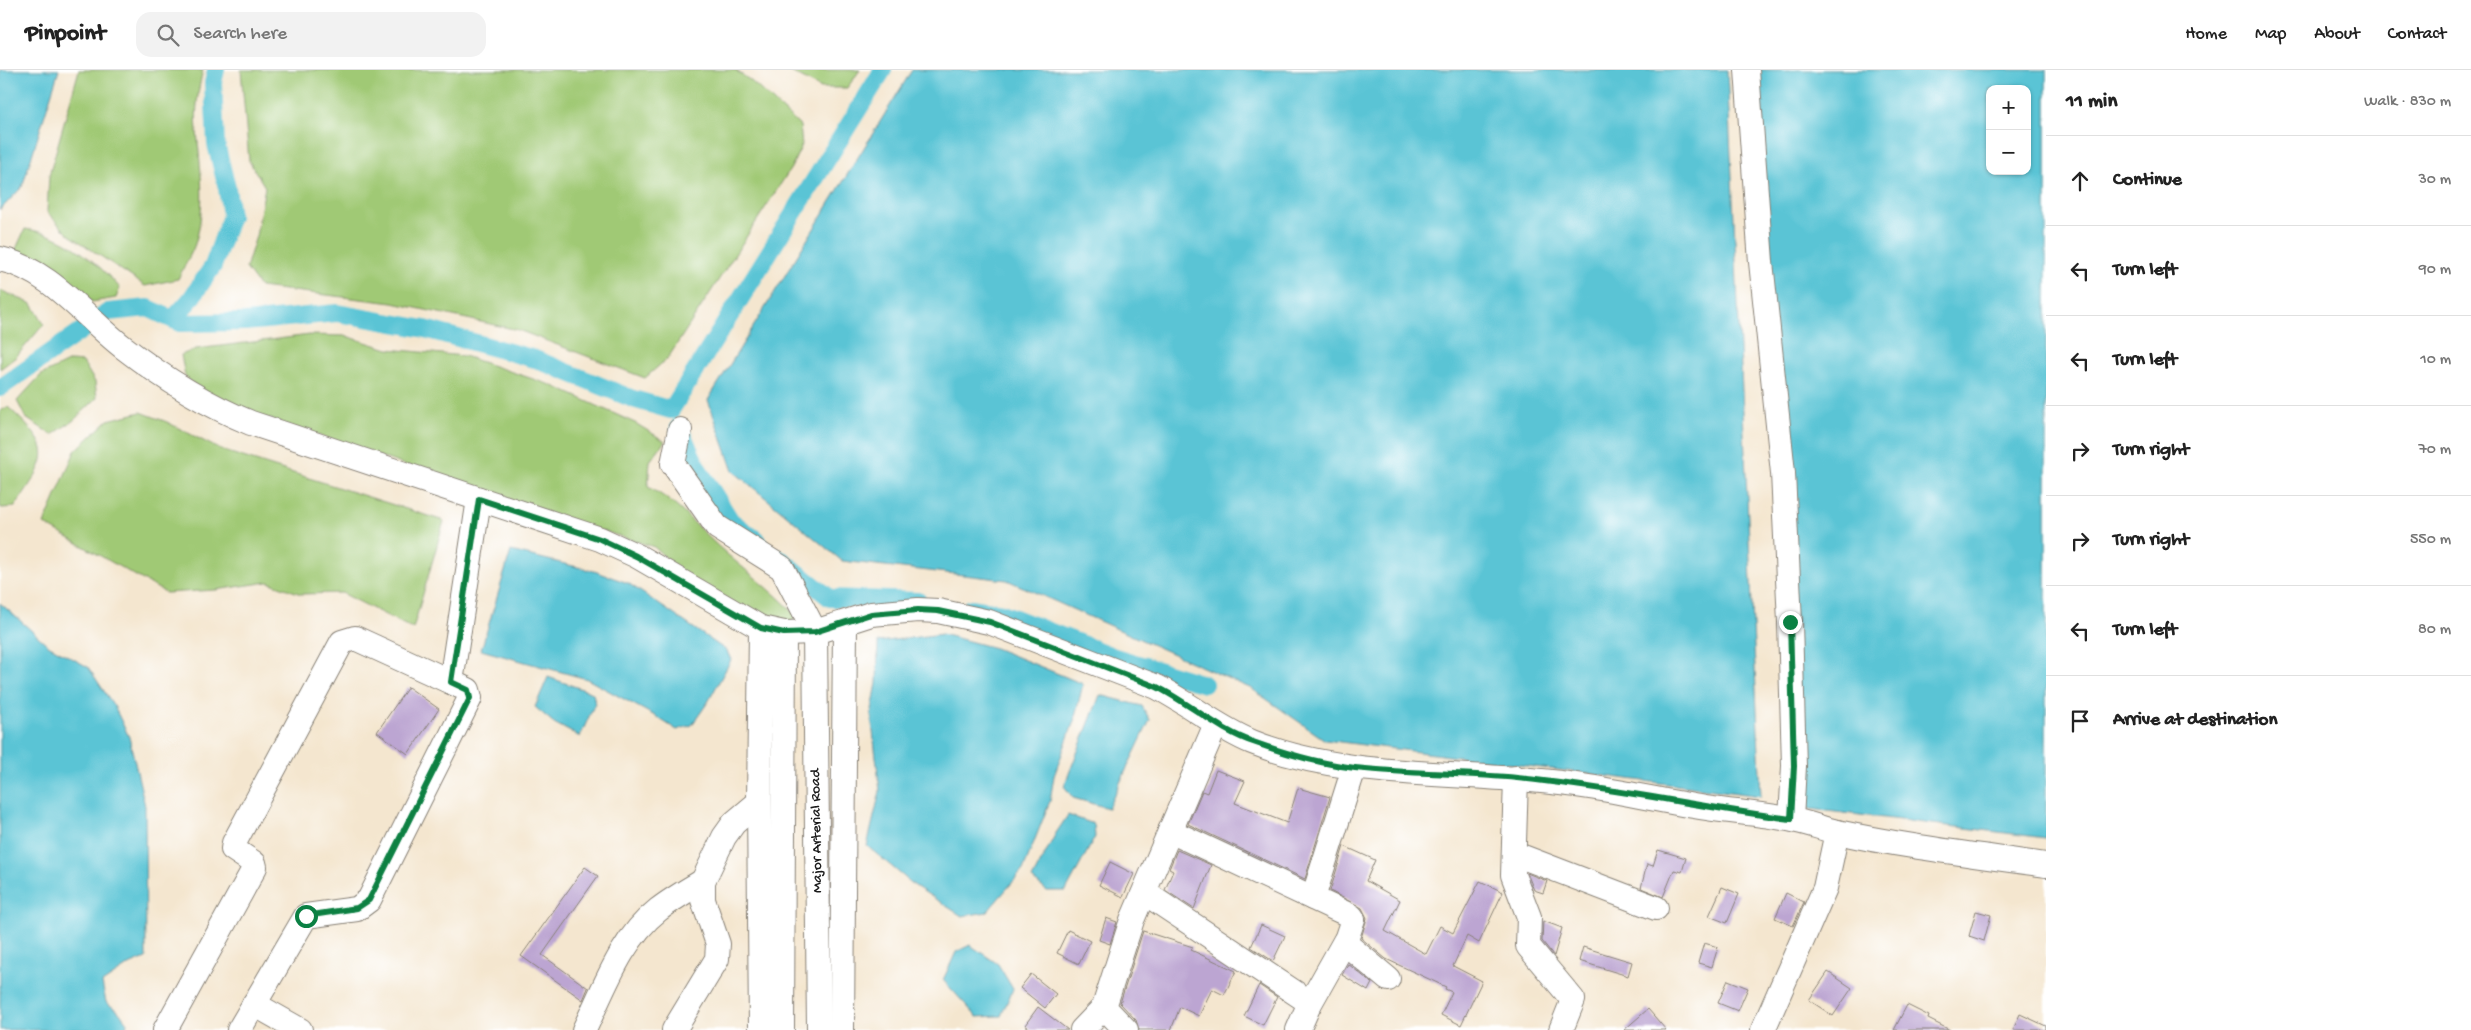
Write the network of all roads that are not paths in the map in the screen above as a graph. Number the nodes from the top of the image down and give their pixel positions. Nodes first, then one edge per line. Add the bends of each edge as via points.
1 (1746, 70) edge
2 (0, 259) edge
3 (680, 430) dead end
4 (479, 499) junction
5 (845, 623) junction
6 (761, 628) junction
7 (815, 632) junction
8 (784, 633) junction
9 (451, 682) junction
10 (1216, 724) junction
11 (1354, 768) junction
12 (1516, 778) junction
13 (759, 802) junction
14 (1791, 819) junction
15 (1170, 831) junction
16 (1837, 832) junction
17 (1515, 854) junction
18 (2046, 864) edge
19 (703, 880) junction
20 (1145, 894) junction
21 (1313, 898) junction
22 (1656, 908) dead end
23 (1345, 941) junction
24 (1388, 979) dead end
25 (254, 1004) junction
26 (1104, 1006) junction
27 (1309, 1006) junction
28 (165, 1030) edge
29 (239, 1030) edge
30 (300, 1030) edge
31 (584, 1030) edge
32 (674, 1030) edge
33 (761, 1030) edge
34 (782, 1030) edge
35 (818, 1030) edge
36 (842, 1030) edge
37 (1082, 1030) edge
38 (1126, 1030) edge
39 (1298, 1030) edge
40 (1561, 1030) edge
41 (1763, 1030) edge

1 - 14 street via 1783,473 1794,766
2 - 4 street via 44,280 78,305 148,367 218,410
3 - 7 street via 672,464 717,527 782,568
4 - 6 street via 600,539 636,556
4 - 9 street
5 - 7 street
5 - 10 street via 871,614 918,610 990,622 1157,687 1181,699
5 - 36 street
6 - 8 street
6 - 13 street
7 - 8 street
7 - 35 street, Major Arterial Road
8 - 34 street
9 - 25 street via 468,690 470,698 369,900 357,908 306,916
9 - 28 street via 355,638 342,642 234,843 236,853 254,863 254,867
10 - 11 street via 1253,742 1293,755
10 - 15 street
11 - 12 street
11 - 21 street
12 - 14 street
12 - 17 street
13 - 19 street via 724,836
13 - 33 street
14 - 16 street
15 - 20 street
15 - 21 street
16 - 18 street
16 - 41 street via 1825,888
17 - 22 street
17 - 40 street via 1513,880 1529,917 1528,946 1573,1000
19 - 31 street via 658,911 640,928 626,946
19 - 32 street via 703,900 718,944 717,959
20 - 26 street via 1132,920
20 - 27 street via 1296,992
21 - 23 street via 1353,919
23 - 24 street
23 - 27 street
25 - 29 street
25 - 30 street
26 - 37 street
26 - 38 street
27 - 39 street

